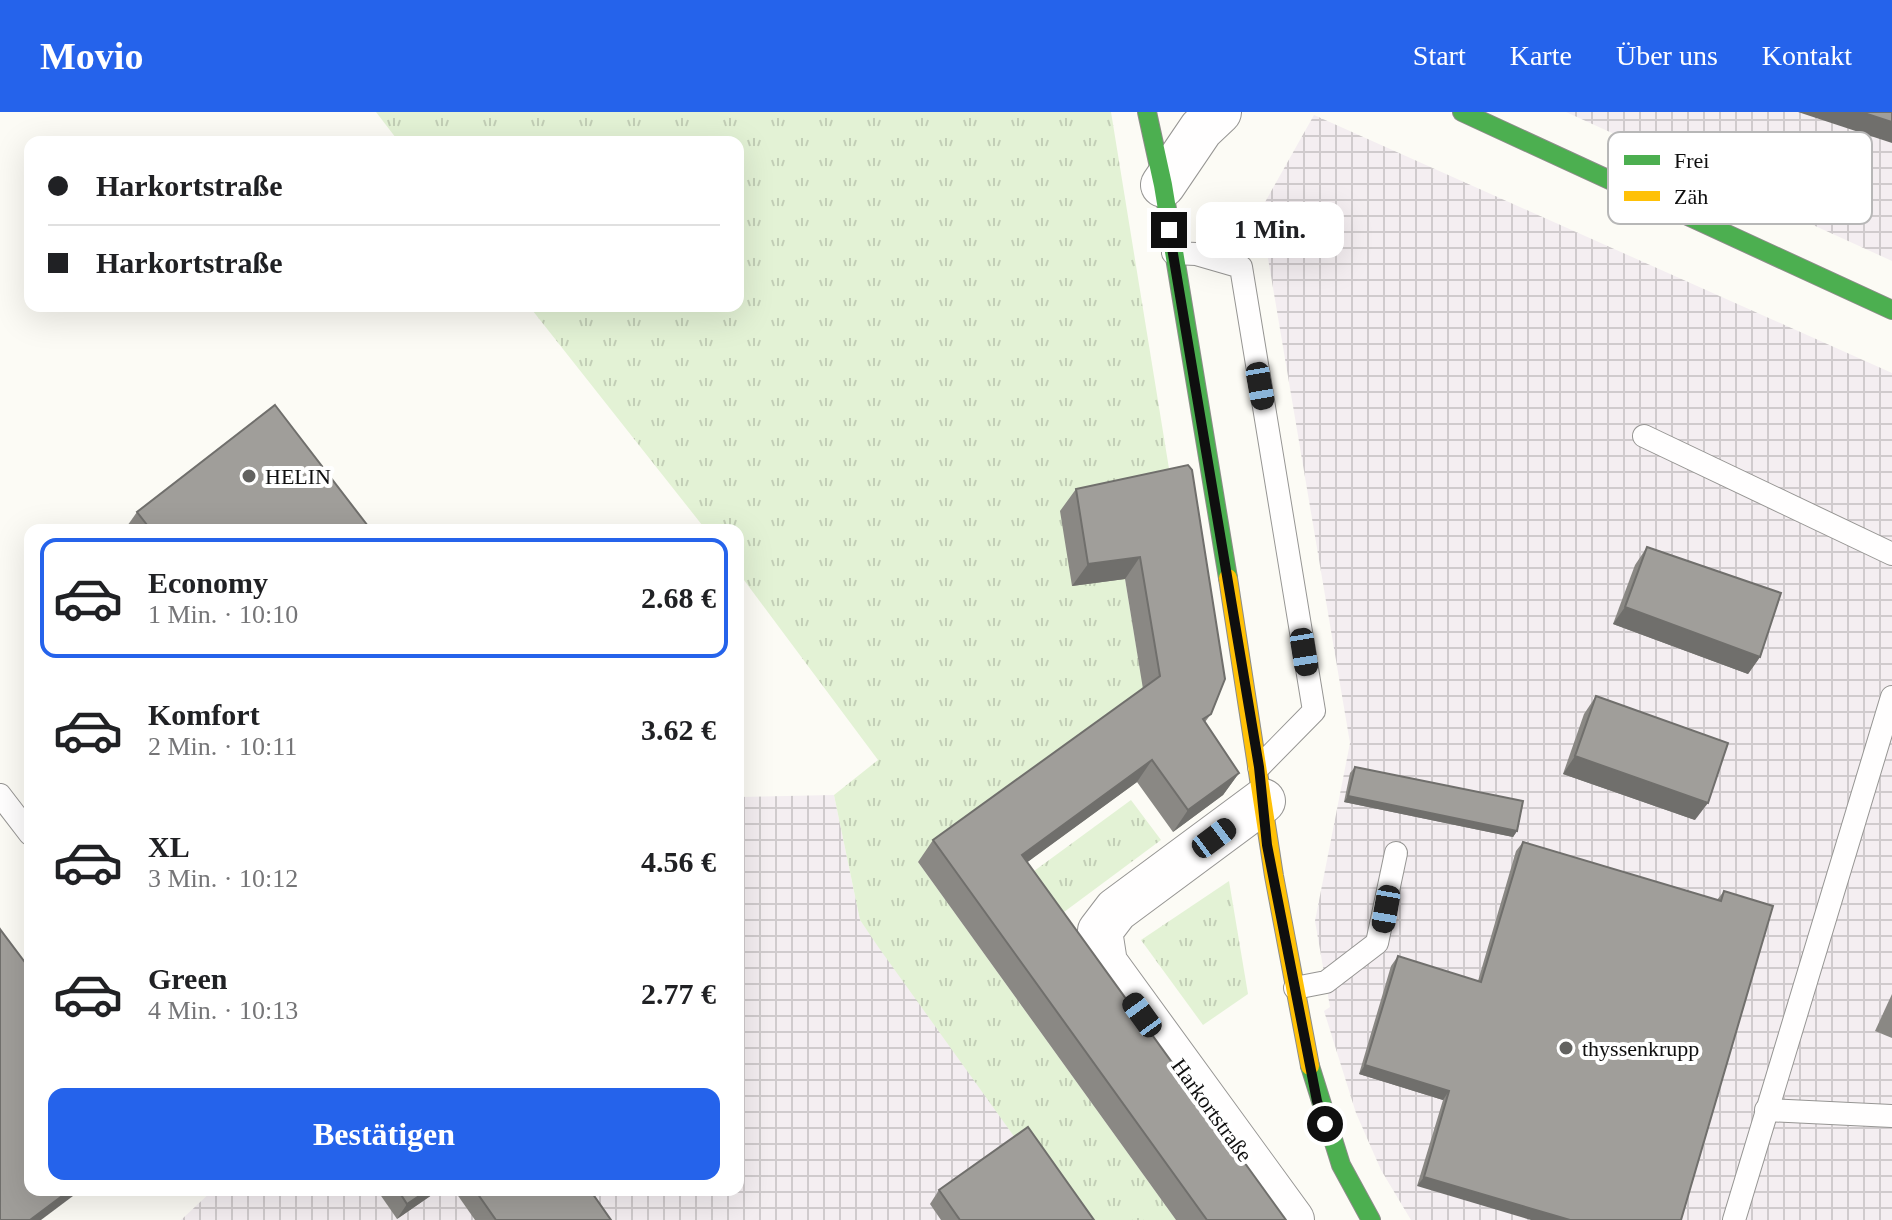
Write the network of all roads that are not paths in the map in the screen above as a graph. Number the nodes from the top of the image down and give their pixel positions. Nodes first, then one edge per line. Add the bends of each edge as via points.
1 (1147, 112) edge
2 (1165, 112) edge
3 (1219, 112) edge
4 (1462, 112) edge
5 (1608, 179) edge
6 (1163, 185) junction
7 (1705, 224) edge
8 (1173, 253) junction
9 (1892, 310) edge
10 (1644, 436) dead end
11 (1892, 554) edge
12 (1892, 697) edge
13 (1261, 784) junction
14 (0, 795) edge
15 (24, 826) edge
16 (1396, 853) dead end
17 (1295, 988) junction
18 (1766, 1110) junction
19 (1892, 1116) edge
20 (1292, 1220) edge
21 (1371, 1220) edge
22 (1734, 1220) edge

1 - 6 street
2 - 6 street
3 - 6 street
4 - 5 street
6 - 8 street
7 - 9 street
8 - 13 street
8 - 13 lane via 1241,267 1314,711
10 - 11 lane
12 - 18 lane
13 - 17 street via 1267,845
13 - 20 street, Harkortstraße via 1116,910 1100,931 1105,963
14 - 15 lane
16 - 17 lane via 1377,943 1326,982
17 - 21 street via 1317,1101 1352,1193
18 - 19 lane
18 - 22 lane

